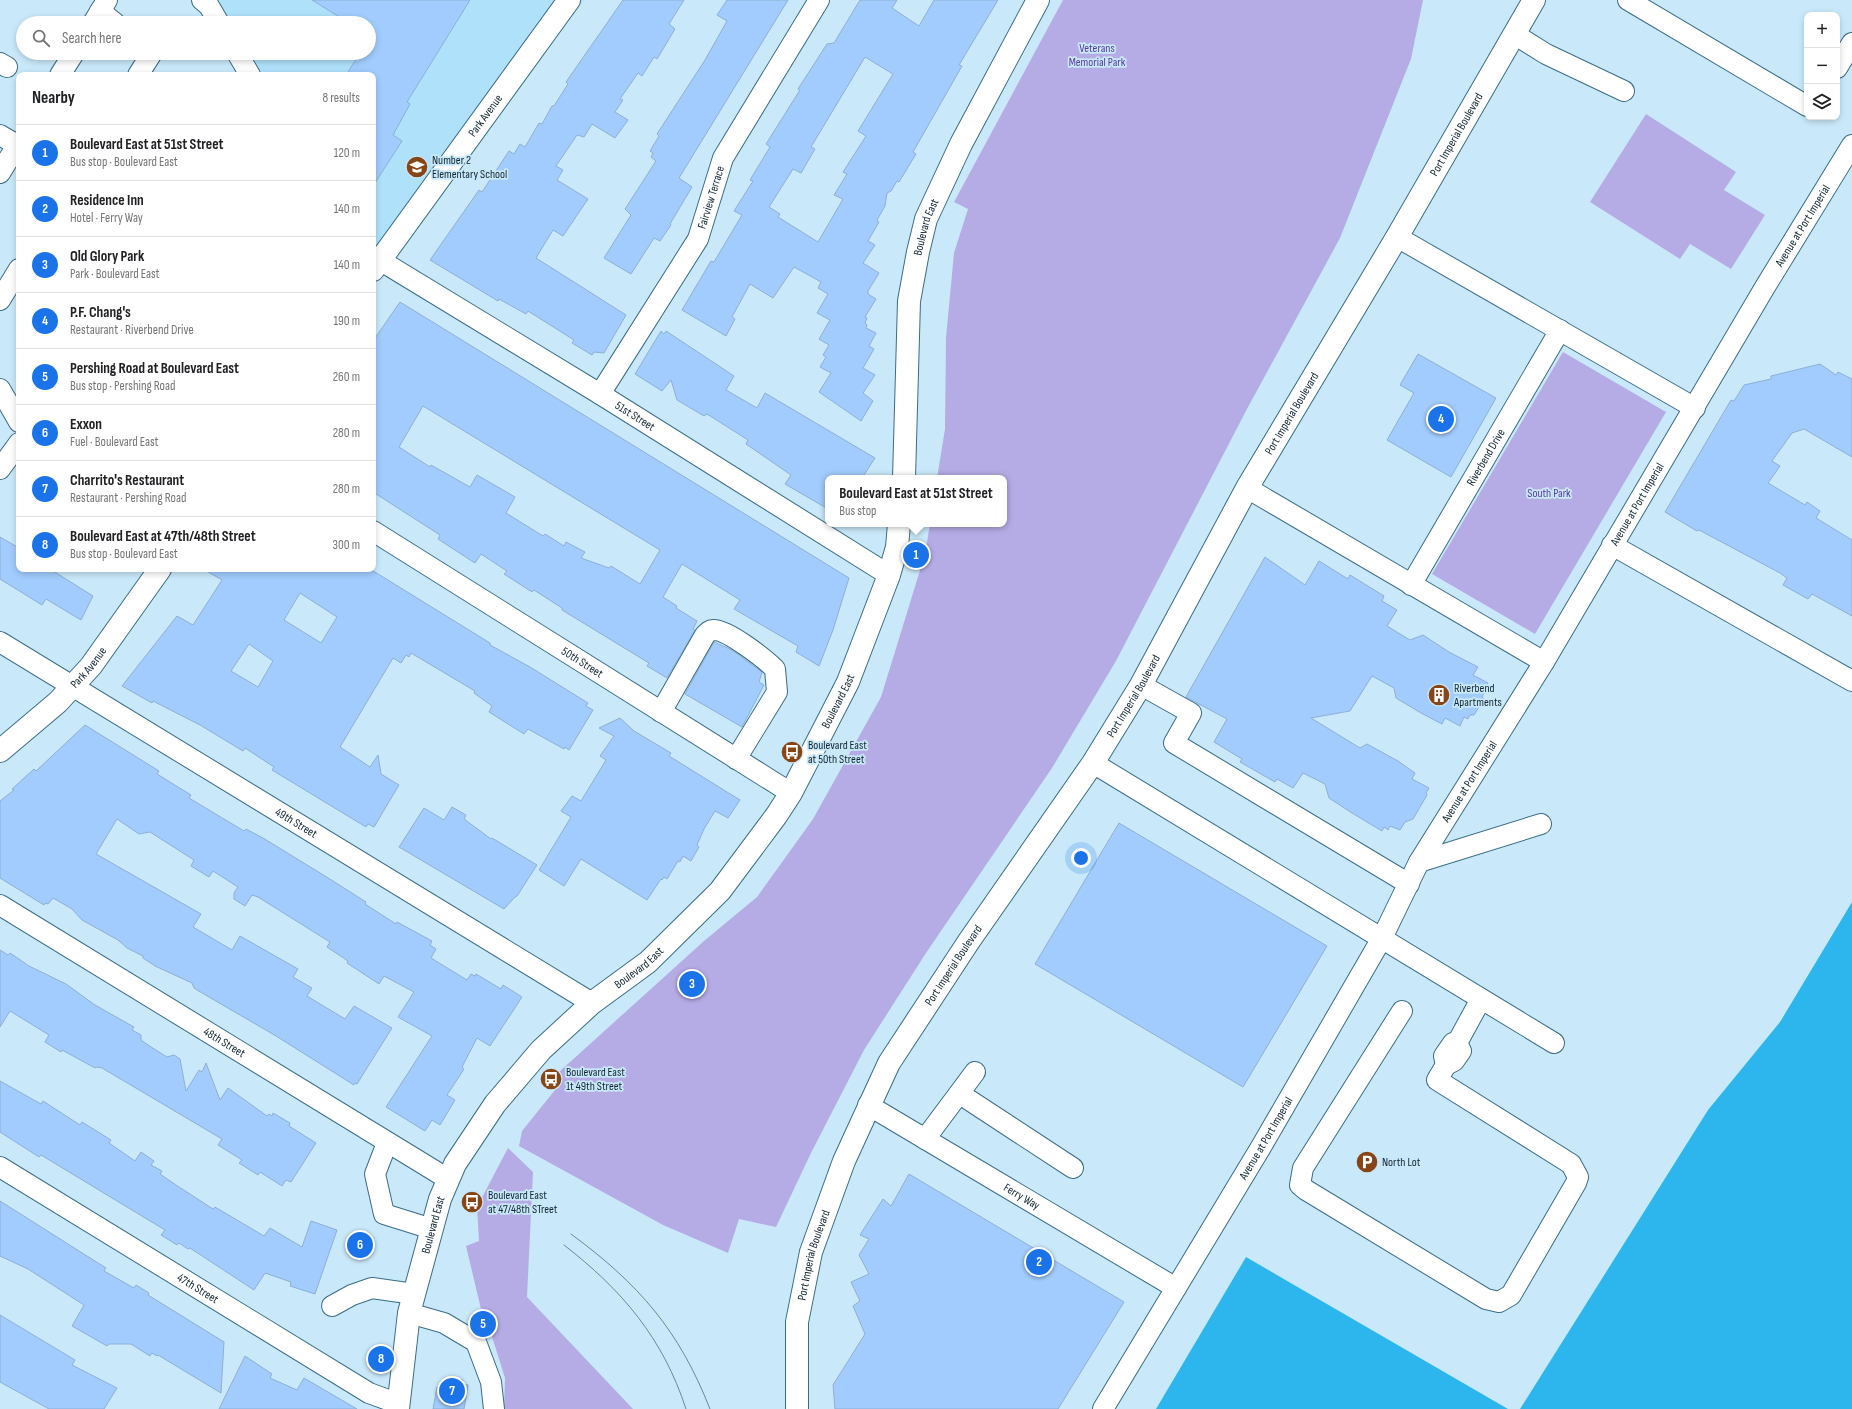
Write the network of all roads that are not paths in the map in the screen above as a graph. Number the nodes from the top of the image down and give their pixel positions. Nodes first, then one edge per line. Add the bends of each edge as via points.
1 (202, 0) edge
2 (569, 0) edge
3 (819, 0) edge
4 (1038, 0) edge
5 (1534, 0) edge
6 (1628, 0) edge
7 (215, 16) edge
8 (1514, 34) junction
9 (1852, 42) edge
10 (70, 60) edge
11 (148, 60) edge
12 (241, 60) edge
13 (1840, 63) edge
14 (62, 72) edge
15 (140, 72) edge
16 (248, 72) edge
17 (1624, 91) dead end
18 (1804, 104) edge
19 (0, 135) edge
20 (16, 143) edge
21 (1852, 145) edge
22 (16, 147) edge
23 (0, 173) edge
24 (1397, 237) junction
25 (376, 262) edge
26 (16, 274) edge
27 (0, 300) edge
28 (1560, 330) junction
29 (0, 389) edge
30 (600, 394) junction
31 (1695, 408) junction
32 (16, 417) edge
33 (16, 447) edge
34 (0, 469) edge
35 (904, 475) edge
36 (1247, 488) junction
37 (900, 527) edge
38 (376, 533) edge
39 (1612, 545) junction
40 (153, 572) edge
41 (889, 575) junction
42 (1412, 585) junction
43 (0, 642) edge
44 (1544, 662) junction
45 (1852, 681) edge
46 (1141, 685) junction
47 (72, 686) junction
48 (662, 712) junction
49 (0, 751) edge
50 (736, 759) junction
51 (1093, 763) junction
52 (791, 793) junction
53 (1541, 824) dead end
54 (1419, 862) junction
55 (1408, 884) junction
56 (2, 912) edge
57 (1382, 938) junction
58 (1481, 999) junction
59 (592, 1003) junction
60 (1402, 1010) dead end
61 (1554, 1042) dead end
62 (975, 1072) dead end
63 (960, 1094) junction
64 (868, 1105) junction
65 (926, 1139) junction
66 (387, 1143) junction
67 (0, 1167) edge
68 (1073, 1168) dead end
69 (448, 1179) junction
70 (432, 1230) junction
71 (1176, 1288) junction
72 (412, 1304) junction
73 (332, 1306) dead end
74 (398, 1407) edge
75 (494, 1409) edge
76 (797, 1409) edge
77 (1103, 1409) edge

1 - 7 street
2 - 25 main road, Park Avenue
3 - 30 street, Fairview Terrace via 723,158 698,239
4 - 35 main road, Boulevard East via 961,144 926,218 909,301
5 - 8 main road, Port Imperial Boulevard
6 - 18 street
8 - 17 street via 1546,54
8 - 24 main road, Port Imperial Boulevard
9 - 13 street
10 - 14 street
11 - 15 street
12 - 16 street
19 - 20 street
21 - 31 street, Avenue at Port Imperial via 1769,280
22 - 23 street
24 - 28 street
24 - 36 main road, Port Imperial Boulevard
25 - 30 street, 51st Street
26 - 27 street
28 - 31 street
28 - 42 street, Riverbend Drive
29 - 32 street
30 - 41 street, 51st Street
31 - 39 street, Avenue at Port Imperial
33 - 34 street
36 - 42 street
36 - 46 main road, Port Imperial Boulevard
37 - 41 main road, Boulevard East
38 - 48 street, 50th Street
39 - 44 street, Avenue at Port Imperial
39 - 45 street
40 - 47 main road, Park Avenue via 91,666
41 - 52 main road, Boulevard East via 848,682
42 - 44 street
43 - 47 street, 49th Street
44 - 54 street, Avenue at Port Imperial
46 - 51 main road, Port Imperial Boulevard
46 - 55 street via 1191,713 1174,743
47 - 49 main road, Park Avenue via 58,702
47 - 59 street, 49th Street
48 - 50 street, 50th Street
48 - 50 street via 711,630 736,640 775,669 778,680 777,692
50 - 52 street, 50th Street
51 - 57 street
51 - 64 main road, Port Imperial Boulevard via 969,941 897,1050
52 - 59 main road, Boulevard East via 720,890 648,962
53 - 54 street
54 - 55 street, Avenue at Port Imperial
55 - 57 street, Avenue at Port Imperial
56 - 66 street, 48th Street
57 - 58 street
57 - 71 street, Avenue at Port Imperial
58 - 60 street via 1457,1042 1453,1043 1444,1056 1446,1064 1437,1080 1571,1164 1578,1177 1511,1295 1499,1302 1486,1299 1300,1185 1303,1168
58 - 61 street
59 - 69 main road, Boulevard East via 541,1050 495,1104 455,1164
62 - 63 street
63 - 65 street
63 - 68 street
64 - 65 street, Ferry Way
64 - 76 main road, Port Imperial Boulevard via 811,1252 797,1322
65 - 71 street, Ferry Way
66 - 69 street, 48th Street
66 - 70 street via 375,1174 384,1214
67 - 74 street, 47th Street via 369,1393
69 - 70 main road, Boulevard East
70 - 72 main road, Boulevard East
71 - 77 street, Avenue at Port Imperial
72 - 73 street via 372,1288
72 - 74 main road, Boulevard East
72 - 75 street via 476,1342 491,1382

